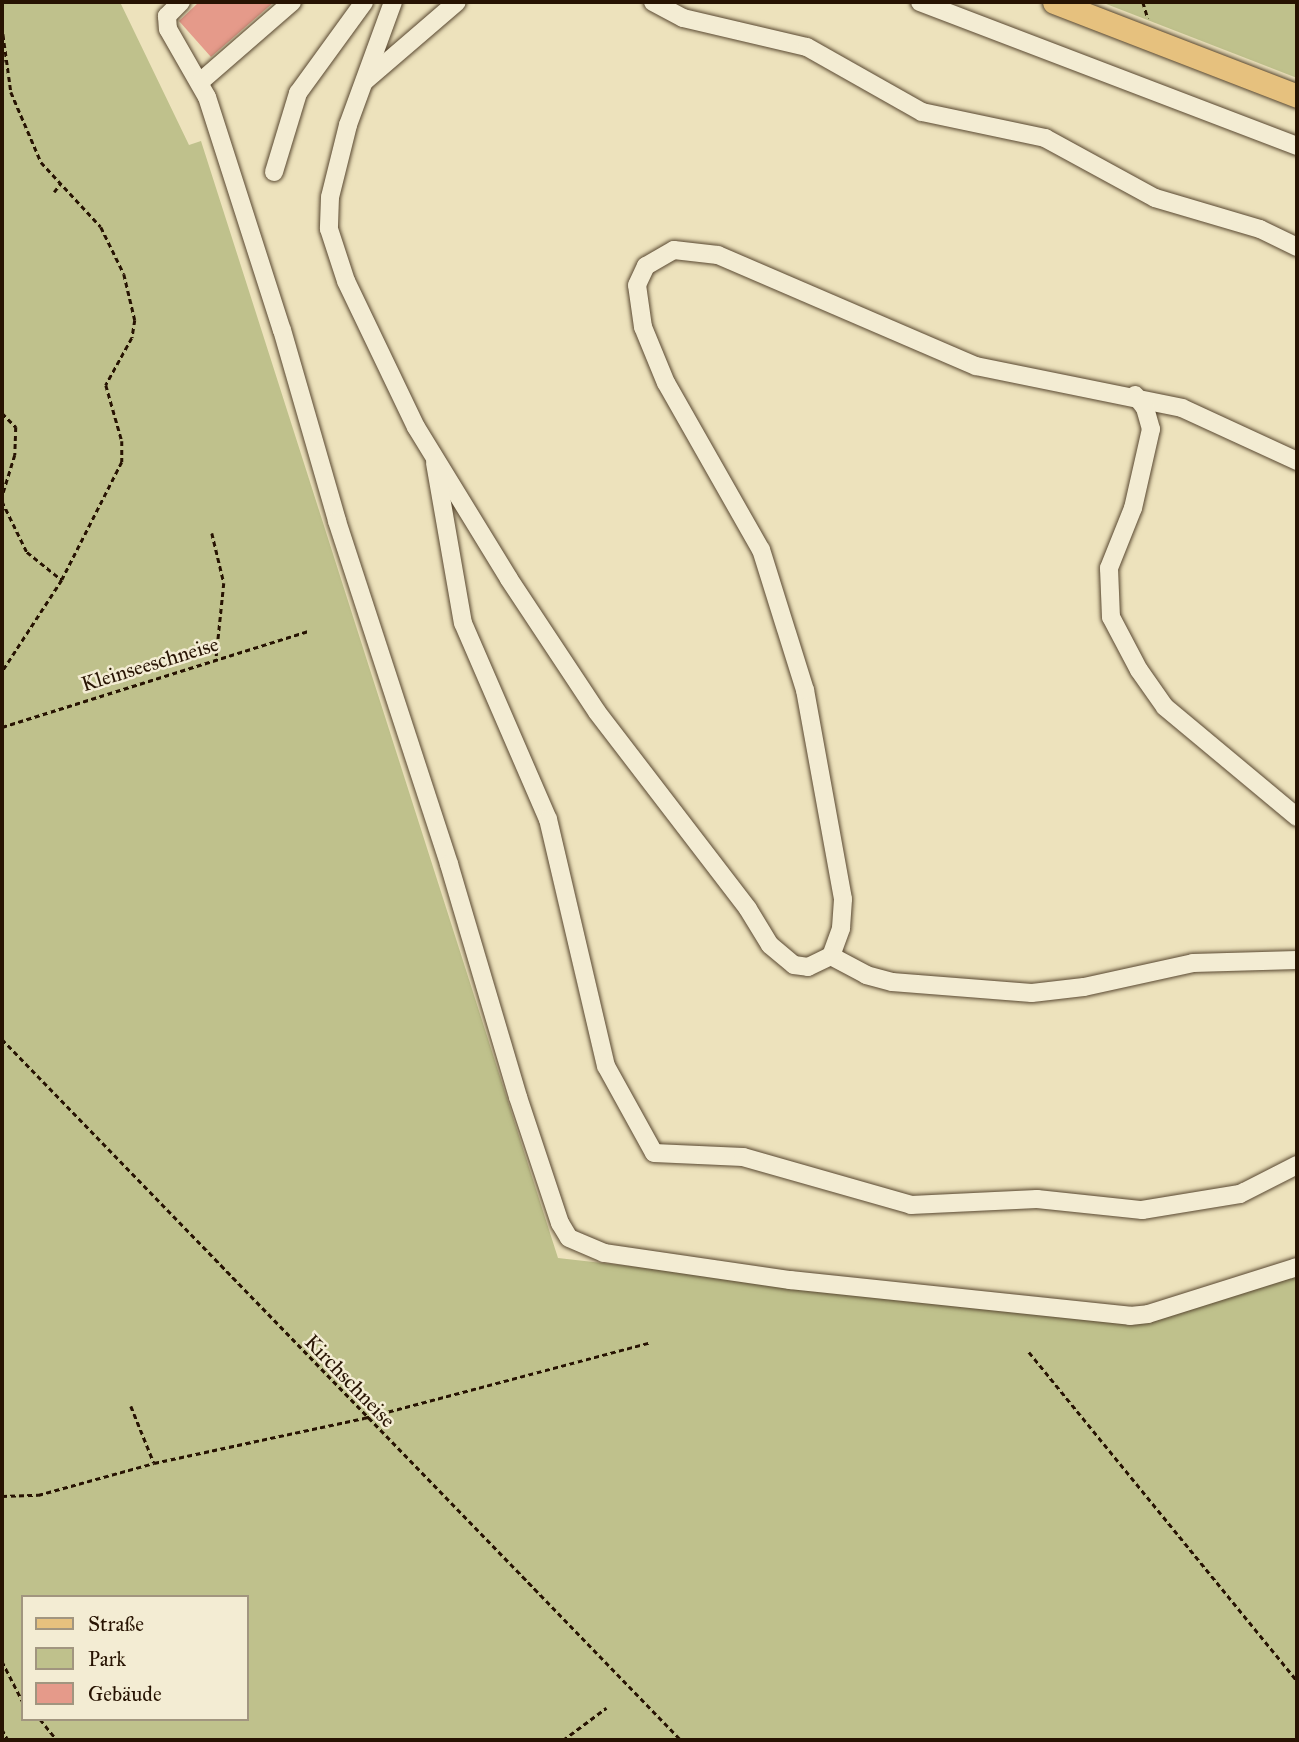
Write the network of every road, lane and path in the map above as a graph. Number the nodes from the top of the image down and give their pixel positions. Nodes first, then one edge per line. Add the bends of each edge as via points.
1 (181, 2) edge
2 (292, 2) edge
3 (364, 2) edge
4 (393, 2) edge
5 (457, 2) edge
6 (653, 2) edge
7 (920, 2) edge
8 (1054, 2) edge
9 (2, 26) edge
10 (5, 52) junction
11 (2, 64) edge
12 (201, 82) junction
13 (362, 83) junction
14 (1297, 96) edge
15 (1297, 146) edge
16 (274, 173) dead end
17 (60, 184) junction
18 (54, 192) dead end
19 (1297, 247) edge
20 (1135, 396) junction
21 (1168, 404) junction
22 (2, 413) edge
23 (1150, 424) junction
24 (434, 455) junction
25 (1297, 461) edge
26 (2, 499) edge
27 (212, 533) dead end
28 (62, 580) junction
29 (308, 631) dead end
30 (216, 660) junction
31 (2, 672) edge
32 (2, 727) edge
33 (1297, 817) edge
34 (831, 956) junction
35 (1297, 960) edge
36 (2, 1039) edge
37 (1297, 1164) edge
38 (1297, 1267) edge
39 (651, 1342) dead end
40 (1029, 1352) dead end
41 (131, 1406) dead end
42 (363, 1418) junction
43 (154, 1463) junction
44 (2, 1496) edge
45 (2, 1661) edge
46 (1297, 1681) edge
47 (21, 1698) edge
48 (606, 1708) dead end
49 (42, 1721) edge
50 (2, 1729) edge
51 (8, 1740) edge
52 (57, 1740) edge
53 (563, 1740) edge
54 (681, 1740) edge

1 - 12 lane via 166,22
2 - 12 lane
3 - 16 lane via 298,93
4 - 13 lane
5 - 13 lane
6 - 19 lane via 683,18 807,47 922,112 1045,138 1155,198 1260,229
7 - 15 lane
8 - 14 main road
9 - 10 path
10 - 11 path
10 - 17 path via 11,92 41,162
12 - 38 lane via 450,864 518,1097 569,1238 604,1253 790,1280 1130,1316
13 - 24 lane via 334,178 329,229 377,349
17 - 18 path
17 - 28 path via 101,227 124,274 135,320 132,338 106,385 121,441 121,462
20 - 21 lane
20 - 23 lane via 1146,408
20 - 34 lane via 976,366 718,255 674,250 654,258 641,274 639,309 650,347 758,543 797,661 843,899 841,928
21 - 23 lane via 1157,410
21 - 25 lane via 1205,416
22 - 26 path via 16,426 15,455
23 - 33 lane via 1145,467 1109,568 1111,617 1144,678 1166,707
24 - 34 lane via 597,712 748,909 770,945 794,965 808,967
24 - 37 lane via 463,623 548,819 606,1066 653,1153 743,1157 911,1205 1048,1199 1142,1210 1240,1194
26 - 28 path via 27,552
27 - 30 path via 224,583
28 - 31 path
29 - 30 path, Kleinseeschneise
30 - 32 path, Kleinseeschneise
34 - 35 lane via 866,975 892,982 1032,993 1074,989 1193,963
36 - 42 path, Kirchschneise
39 - 42 path
40 - 46 path
41 - 43 path
42 - 43 path
42 - 54 path, Kirchschneise
43 - 44 path via 38,1495
45 - 47 path
48 - 53 path
49 - 52 path
50 - 51 path

